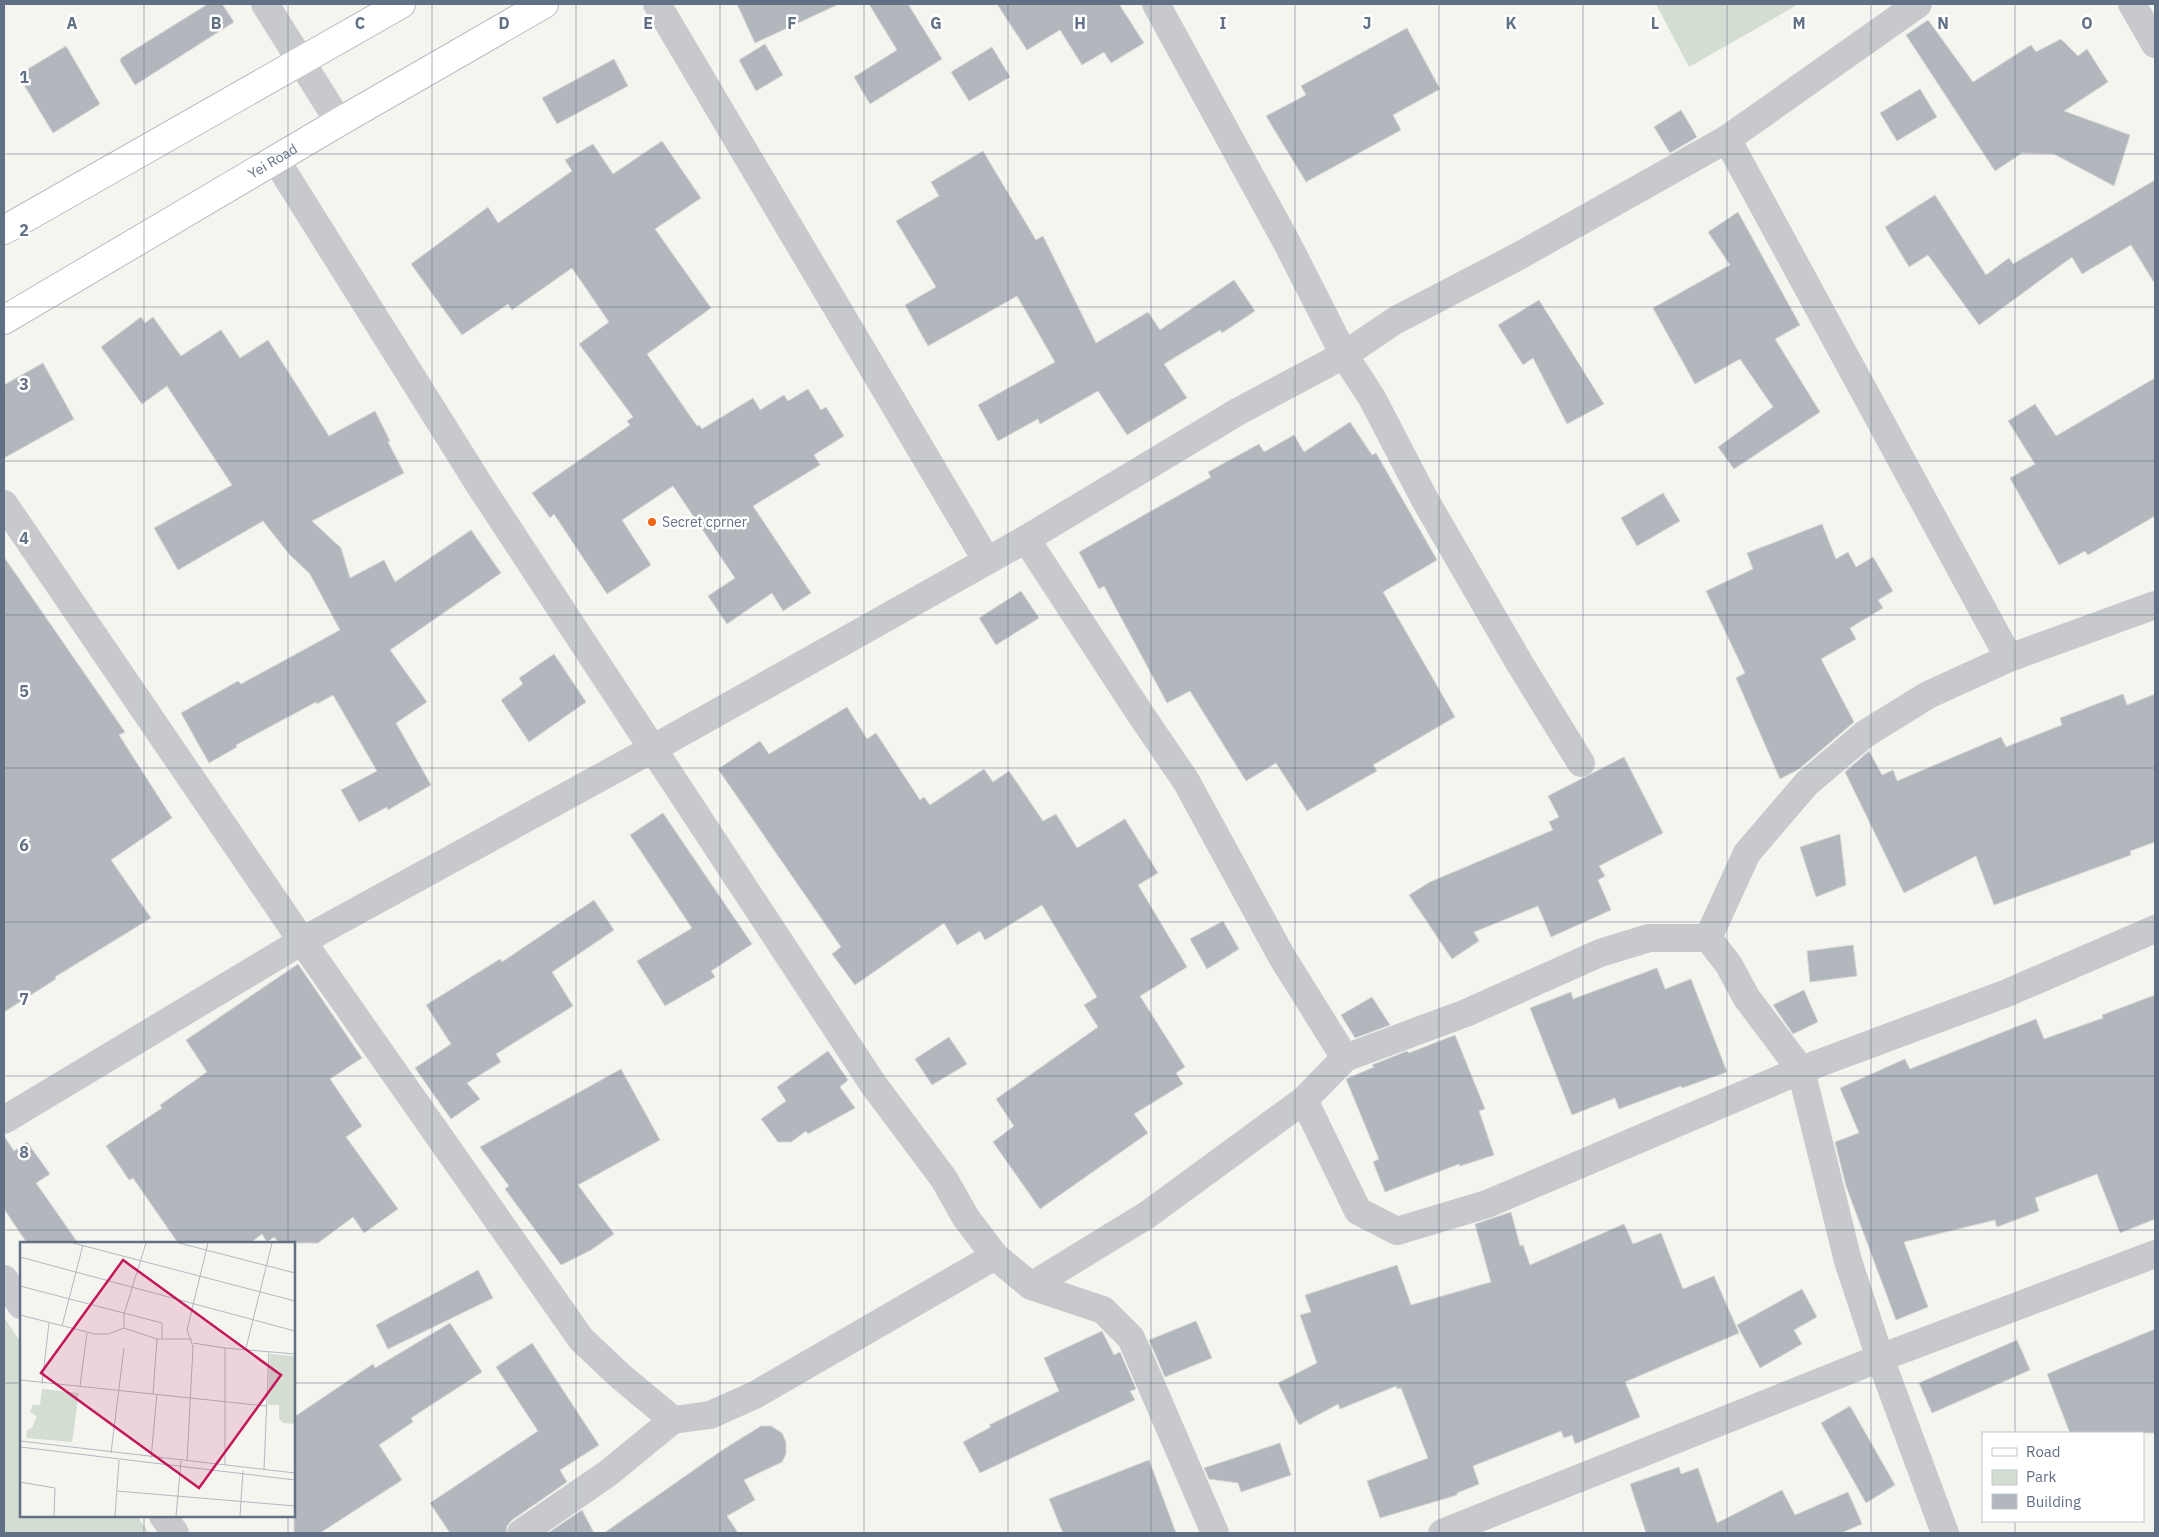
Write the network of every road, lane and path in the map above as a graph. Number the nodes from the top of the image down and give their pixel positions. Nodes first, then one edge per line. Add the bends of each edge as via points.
1 (265, 4) edge
2 (401, 4) edge
3 (544, 4) edge
4 (656, 4) edge
5 (1156, 4) edge
6 (1918, 4) edge
7 (2132, 4) edge
8 (2155, 44) edge
9 (300, 60) junction
10 (339, 122) junction
11 (1727, 139) junction
12 (276, 160) junction
13 (4, 230) edge
14 (4, 320) edge
15 (1344, 355) junction
16 (4, 504) edge
17 (1026, 539) junction
18 (987, 561) junction
19 (2155, 605) edge
20 (2009, 658) junction
21 (654, 748) junction
22 (1581, 763) dead end
23 (2155, 929) edge
24 (1708, 938) junction
25 (302, 941) junction
26 (1344, 1058) junction
27 (1801, 1070) junction
28 (1304, 1100) junction
29 (4, 1120) edge
30 (2155, 1254) edge
31 (995, 1256) junction
32 (4, 1279) edge
33 (1031, 1286) junction
34 (20, 1303) edge
35 (1880, 1358) junction
36 (673, 1420) junction
37 (164, 1517) edge
38 (175, 1533) edge
39 (521, 1533) edge
40 (1215, 1533) edge
41 (1442, 1533) edge
42 (1945, 1533) edge

1 - 9 street
2 - 9 main road
3 - 10 main road, Yei Road
4 - 18 street
5 - 15 street via 1287,243
6 - 11 street
7 - 8 street
9 - 10 street
9 - 13 main road
10 - 12 main road, Yei Road
11 - 15 street via 1396,320
11 - 20 street
12 - 14 main road, Yei Road
12 - 21 street via 482,489
15 - 17 street via 1239,411
15 - 22 street via 1372,398 1425,500 1520,664
16 - 25 street
17 - 18 street
17 - 26 street via 1186,781 1282,957
18 - 21 street
19 - 20 street
20 - 24 street via 1928,695 1865,734 1807,783 1747,852
21 - 25 street
21 - 31 street via 873,1084 944,1179 966,1218
23 - 27 street via 2007,993
24 - 26 street via 1650,938 1600,953 1466,1013
24 - 27 street via 1729,965 1746,997
25 - 29 street
25 - 36 street via 581,1340
26 - 28 street
27 - 28 street via 1487,1204 1396,1231 1358,1211
27 - 35 street via 1848,1261
28 - 33 street via 1147,1214
30 - 35 street
31 - 33 street
31 - 36 street via 755,1395 710,1415
32 - 34 street
33 - 40 street via 1103,1310 1130,1338
35 - 41 street
35 - 42 street
36 - 39 street via 607,1474
37 - 38 street

